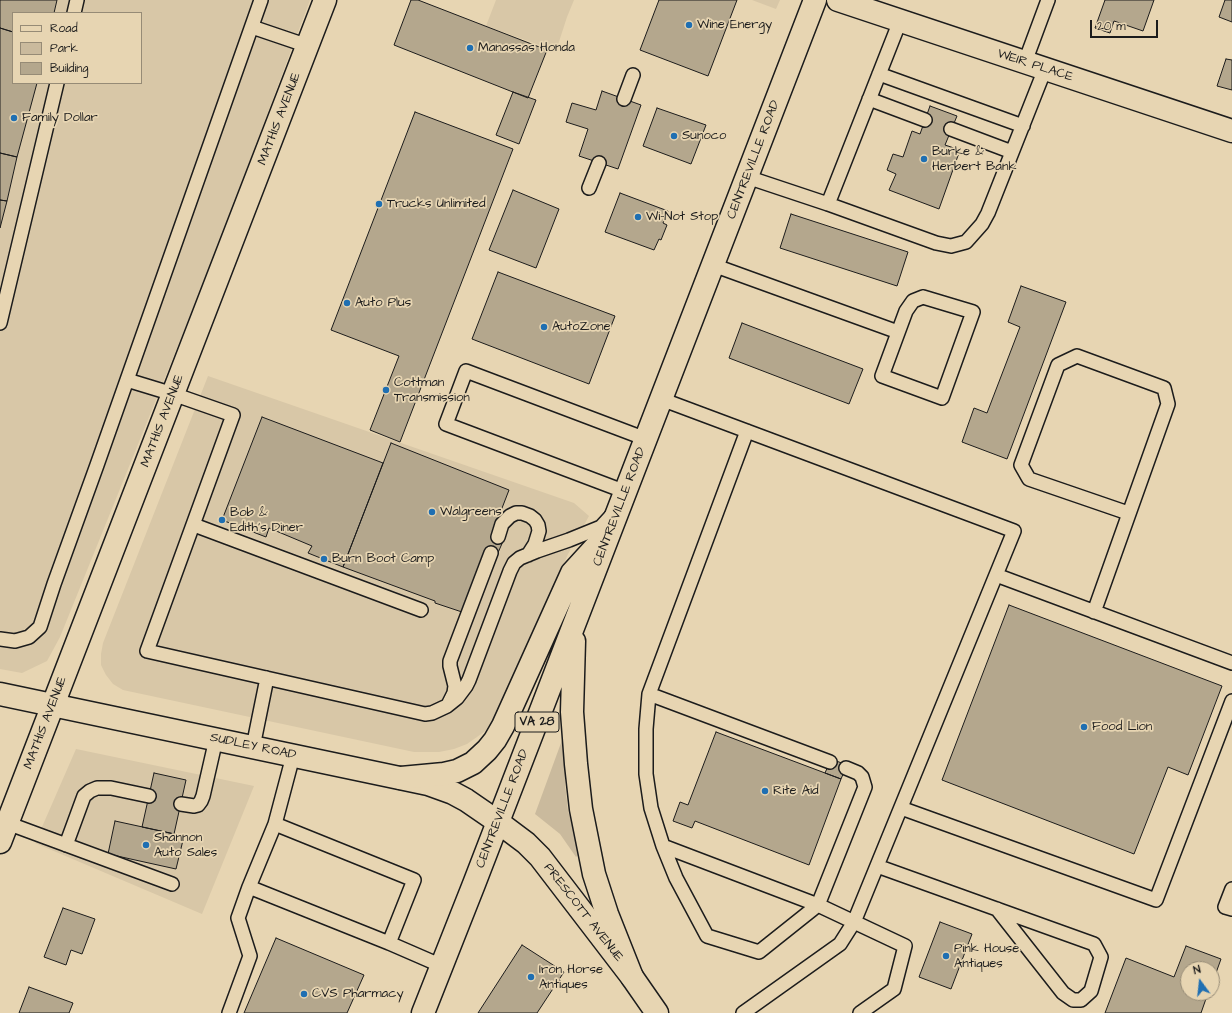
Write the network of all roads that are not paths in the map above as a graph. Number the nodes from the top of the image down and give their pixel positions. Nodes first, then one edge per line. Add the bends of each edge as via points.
1 (77, 0) edge
2 (261, 0) edge
3 (325, 0) edge
4 (815, 0) edge
5 (838, 0) edge
6 (1048, 0) edge
7 (74, 12) edge
8 (900, 21) junction
9 (252, 27) junction
10 (308, 46) junction
11 (1025, 62) junction
12 (1046, 69) junction
13 (879, 74) junction
14 (633, 75) dead end
15 (57, 84) edge
16 (624, 99) dead end
17 (869, 99) junction
18 (925, 120) dead end
19 (1023, 126) junction
20 (951, 129) dead end
21 (1232, 131) edge
22 (1012, 152) junction
23 (599, 163) dead end
24 (747, 177) junction
25 (589, 188) dead end
26 (828, 204) junction
27 (713, 265) junction
28 (0, 323) edge
29 (898, 332) junction
30 (127, 380) junction
31 (173, 394) junction
32 (661, 399) junction
33 (747, 431) junction
34 (646, 440) junction
35 (623, 499) junction
36 (1128, 513) junction
37 (194, 525) junction
38 (610, 531) junction
39 (498, 536) dead end
40 (492, 553) dead end
41 (528, 555) junction
42 (996, 575) junction
43 (421, 610) dead end
44 (1094, 612) junction
45 (575, 621) junction
46 (0, 639) edge
47 (1232, 663) edge
48 (267, 678) junction
49 (0, 694) edge
50 (649, 694) junction
51 (1232, 701) edge
52 (53, 705) junction
53 (447, 706) junction
54 (216, 739) junction
55 (253, 747) junction
56 (293, 756) junction
57 (830, 762) dead end
58 (846, 768) dead end
59 (401, 778) junction
60 (149, 796) dead end
61 (181, 804) dead end
62 (901, 808) junction
63 (498, 822) junction
64 (274, 824) junction
65 (4, 832) edge
66 (66, 845) junction
67 (663, 846) junction
68 (877, 866) junction
69 (172, 884) dead end
70 (249, 887) junction
71 (1232, 889) edge
72 (818, 905) junction
73 (997, 909) junction
74 (1232, 909) edge
75 (854, 922) junction
76 (389, 943) junction
77 (442, 966) junction
78 (632, 977) junction
79 (229, 1013) edge
80 (423, 1013) edge
81 (657, 1013) edge
82 (743, 1013) edge
83 (860, 1013) edge

1 - 7 lane
2 - 9 lane
3 - 10 main road, MATHIS AVENUE
4 - 24 main road, CENTREVILLE ROAD / VA 28
5 - 8 main road, WEIR PLACE
6 - 11 lane
8 - 11 main road, WEIR PLACE
8 - 13 lane
9 - 10 lane
9 - 30 lane
10 - 31 main road, MATHIS AVENUE
11 - 12 main road, WEIR PLACE
12 - 19 lane
12 - 21 main road, WEIR PLACE
13 - 17 lane
13 - 19 lane
14 - 16 lane
15 - 28 lane
17 - 18 lane
17 - 26 lane
19 - 22 lane
20 - 22 lane
22 - 26 lane via 982,224 966,242 951,246 936,242
23 - 25 lane
24 - 26 lane
24 - 27 main road, CENTREVILLE ROAD / VA 28
27 - 29 lane
27 - 32 main road, CENTREVILLE ROAD / VA 28
29 - 29 lane via 882,376 942,398 973,312 923,297 913,301
30 - 31 lane
30 - 46 lane via 40,627 29,637 14,641
31 - 37 lane via 233,416
31 - 52 main road, MATHIS AVENUE
32 - 33 lane
32 - 34 main road, CENTREVILLE ROAD / VA 28
33 - 42 lane via 1014,530
33 - 50 lane
34 - 35 main road, CENTREVILLE ROAD / VA 28
34 - 35 lane via 466,371 446,424
35 - 38 main road, CENTREVILLE ROAD / VA 28
35 - 41 lane via 601,527
36 - 36 lane via 1168,404 1164,388 1077,356 1058,364 1021,465 1029,478
36 - 44 lane
37 - 43 lane
37 - 48 lane via 147,652
38 - 45 main road, CENTREVILLE ROAD / VA 28
38 - 59 main road via 572,572 503,726 487,750 473,763 456,771
39 - 41 lane via 502,524 510,516 516,513 530,516 535,520 539,531
40 - 53 lane via 450,661 455,686
41 - 53 lane via 514,563 469,680 458,698
42 - 44 lane
42 - 62 lane
44 - 47 lane
45 - 63 main road, CENTREVILLE ROAD / VA 28
45 - 78 main road via 572,712 581,809 594,874
48 - 53 lane via 425,714
48 - 55 lane
49 - 52 main road, SUDLEY ROAD
50 - 57 lane
50 - 67 lane via 646,774
51 - 62 lane via 1156,900
52 - 54 main road, SUDLEY ROAD
52 - 65 main road, MATHIS AVENUE
54 - 55 main road, SUDLEY ROAD
54 - 61 lane via 201,801 194,806
55 - 56 main road, SUDLEY ROAD
56 - 59 main road, SUDLEY ROAD
56 - 64 lane
58 - 72 lane via 862,777 865,787
59 - 63 main road, SUDLEY ROAD via 453,793
60 - 66 lane via 111,788 90,791 84,796
62 - 68 lane
63 - 77 main road, CENTREVILLE ROAD / VA 28
63 - 78 main road, PRESCOTT AVENUE via 540,857
64 - 70 lane
64 - 76 lane via 414,880
65 - 66 lane
66 - 69 lane
67 - 72 lane
67 - 72 lane via 676,878 707,936 759,952
68 - 73 lane
68 - 75 lane
70 - 76 lane
70 - 79 lane via 238,918 250,956
71 - 74 lane via 1225,907
72 - 75 lane
73 - 73 lane via 1094,944 1101,956 1091,991 1081,1000 1073,1000 1064,994
75 - 82 lane via 840,944
75 - 83 lane via 905,946 894,989
76 - 77 lane
77 - 80 main road, CENTREVILLE ROAD / VA 28
78 - 81 main road, PRESCOTT AVENUE

